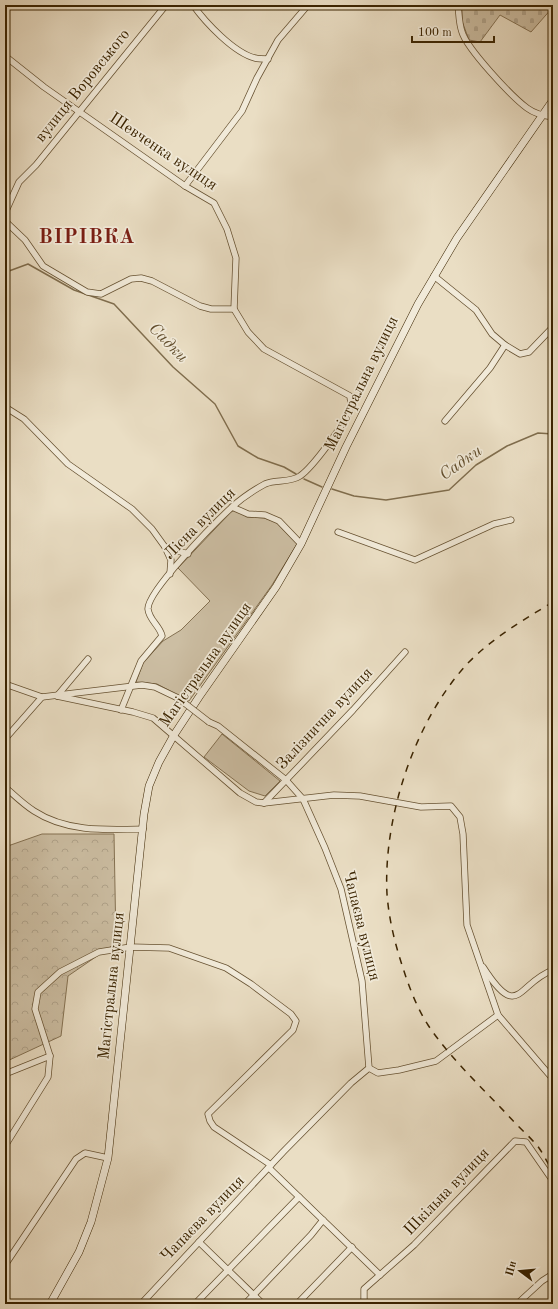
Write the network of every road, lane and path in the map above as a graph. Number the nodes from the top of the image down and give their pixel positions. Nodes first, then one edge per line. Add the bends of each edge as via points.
1 (166, 5) edge
2 (193, 5) edge
3 (308, 5) edge
4 (458, 5) edge
5 (5, 56) edge
6 (268, 59) junction
7 (553, 100) edge
8 (79, 110) junction
9 (542, 116) junction
10 (553, 117) edge
11 (185, 186) junction
12 (5, 213) edge
13 (5, 221) edge
14 (434, 276) junction
15 (234, 309) junction
16 (553, 327) edge
17 (505, 345) junction
18 (5, 407) edge
19 (445, 420) dead end
20 (232, 507) junction
21 (511, 520) dead end
22 (338, 532) dead end
23 (301, 544) junction
24 (165, 547) junction
25 (188, 554) junction
26 (170, 574) junction
27 (405, 652) dead end
28 (88, 659) dead end
29 (5, 684) edge
30 (130, 686) junction
31 (57, 696) junction
32 (42, 697) junction
33 (121, 710) junction
34 (174, 735) junction
35 (5, 739) edge
36 (286, 780) junction
37 (5, 787) edge
38 (303, 799) junction
39 (264, 803) junction
40 (142, 829) junction
41 (131, 947) junction
42 (478, 959) junction
43 (553, 970) edge
44 (498, 1015) junction
45 (50, 1056) junction
46 (369, 1068) junction
47 (5, 1074) edge
48 (553, 1079) edge
49 (5, 1146) edge
50 (108, 1158) junction
51 (270, 1167) junction
52 (553, 1181) edge
53 (299, 1197) junction
54 (323, 1220) junction
55 (199, 1242) junction
56 (352, 1247) junction
57 (5, 1264) edge
58 (227, 1270) junction
59 (553, 1274) edge
60 (380, 1275) junction
61 (254, 1295) junction
62 (50, 1304) edge
63 (141, 1304) edge
64 (195, 1304) edge
65 (246, 1304) edge
66 (263, 1304) edge
67 (297, 1304) edge
68 (364, 1304) edge
69 (517, 1304) edge

1 - 8 street, вулиця Воровського
2 - 6 street via 210,25 242,53
3 - 6 street via 278,40
4 - 9 street via 461,31 470,47 518,100
5 - 8 street, Шевченка вулиця via 44,87
6 - 11 street via 242,111
7 - 9 main road, Магістральна вулиця
8 - 11 street, Шевченка вулиця
8 - 12 street, вулиця Воровського via 36,165 19,182
9 - 10 street
9 - 14 main road, Магістральна вулиця via 457,238
11 - 15 street, Шевченка вулиця via 214,203 227,229 236,258
13 - 15 street via 25,240 43,266 87,292 101,294 131,279 141,278 152,281 200,306 211,309
14 - 17 street via 476,310 492,334
14 - 23 main road, Магістральна вулиця via 380,378
15 - 20 street, Лісна вулиця via 255,341 264,349 350,396 351,406 324,450 300,477 266,484
16 - 17 street via 529,352 520,354
17 - 19 street via 490,368
18 - 24 street via 24,419 68,464 132,509
20 - 23 street via 248,514 279,520
20 - 25 street, Лісна вулиця
21 - 22 street via 487,526 414,560
23 - 34 main road, Магістральна вулиця via 276,587
24 - 25 street
24 - 26 street via 171,560
25 - 26 street, Лісна вулиця
26 - 30 street, Лісна вулиця via 160,584 148,608 162,636 141,661
27 - 36 street, Залізнична вулиця
28 - 31 street
29 - 32 street
30 - 31 street, Чапаєва вулиця
30 - 33 street
30 - 36 street, Чапаєва вулиця, bridge via 156,687 178,698
31 - 32 street
31 - 33 street
32 - 35 street
33 - 34 street via 153,718
34 - 39 street via 190,752 240,793 256,802
34 - 40 main road, Магістральна вулиця via 149,786
36 - 38 street, Чапаєва вулиця
36 - 39 street, Залізнична вулиця
37 - 40 street via 33,811 48,819 80,829
38 - 39 street
38 - 42 street via 334,795 360,796 421,807 451,806 460,817 467,925
38 - 46 street, Чапаєва вулиця via 341,889 362,981
40 - 41 main road, Магістральна вулиця
41 - 45 street via 99,952 60,972 38,992 35,1009
41 - 50 main road, Магістральна вулиця
41 - 51 street via 169,948 226,968 286,1010 296,1021 293,1030 208,1114 214,1127
42 - 43 street via 496,987 510,996 519,995
42 - 44 street
44 - 46 street via 436,1061 378,1073
44 - 48 street
45 - 47 street
45 - 49 street via 48,1077
46 - 51 street, Чапаєва вулиця
50 - 57 street via 85,1153 76,1159
50 - 62 main road, Магістральна вулиця via 91,1222 79,1252
51 - 53 street
51 - 55 street, Чапаєва вулиця
52 - 60 street, Шкільна вулиця via 526,1142 515,1141 414,1245
53 - 54 street
53 - 58 street
54 - 56 street
54 - 61 street via 312,1235
55 - 58 street
55 - 63 street, Чапаєва вулиця
56 - 60 street
56 - 67 street
58 - 61 street
58 - 64 street
59 - 69 street
60 - 68 street, Шкільна вулиця via 364,1288
61 - 65 street
61 - 66 street

